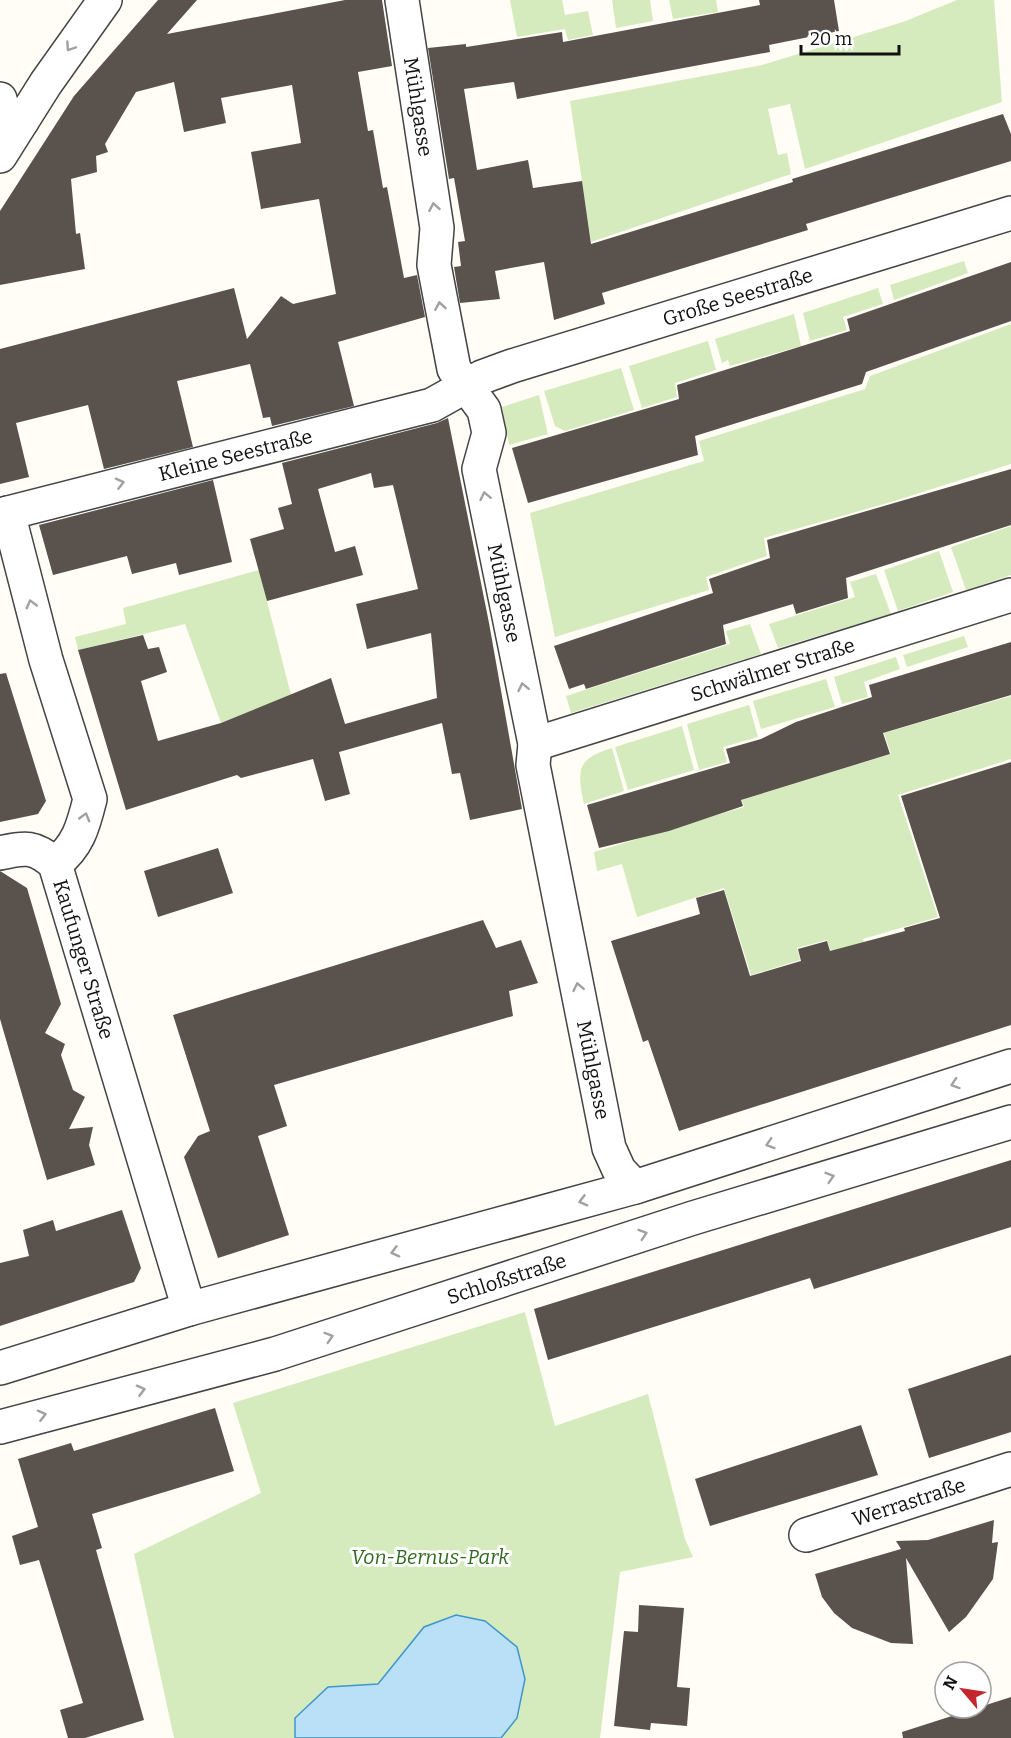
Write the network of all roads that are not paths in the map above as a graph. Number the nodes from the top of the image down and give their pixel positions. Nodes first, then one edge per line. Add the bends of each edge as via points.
1 (105, 0) edge
2 (402, 0) edge
3 (11, 110) edge
4 (0, 156) edge
5 (1011, 213) edge
6 (468, 386) junction
7 (4, 514) edge
8 (1011, 595) edge
9 (535, 744) junction
10 (0, 853) edge
11 (55, 864) junction
12 (1011, 1066) edge
13 (1011, 1122) edge
14 (635, 1187) junction
15 (189, 1310) junction
16 (0, 1368) edge
17 (0, 1426) edge
18 (1011, 1469) edge
19 (806, 1535) dead end

1 -> 3 street
6 -> 2 street, Mühlgasse via 454,369 444,326 434,265 437,228
3 - 4 street
5 - 6 street, Große Seestraße via 512,366
7 -> 6 street, Kleine Seestraße via 432,405
9 -> 6 street, Mühlgasse via 479,469 489,433 484,410
11 -> 7 street, Kaufunger Straße via 71,852 90,799
8 - 9 street, Schwälmer Straße
14 -> 9 street, Mühlgasse via 619,1170 609,1148 533,765
10 - 11 street via 25,847
11 - 15 street, Kaufunger Straße
12 -> 14 street
17 -> 13 street, Schloßstraße via 275,1354 693,1218
14 -> 15 street
15 - 16 street
18 - 19 street, Werrastraße

